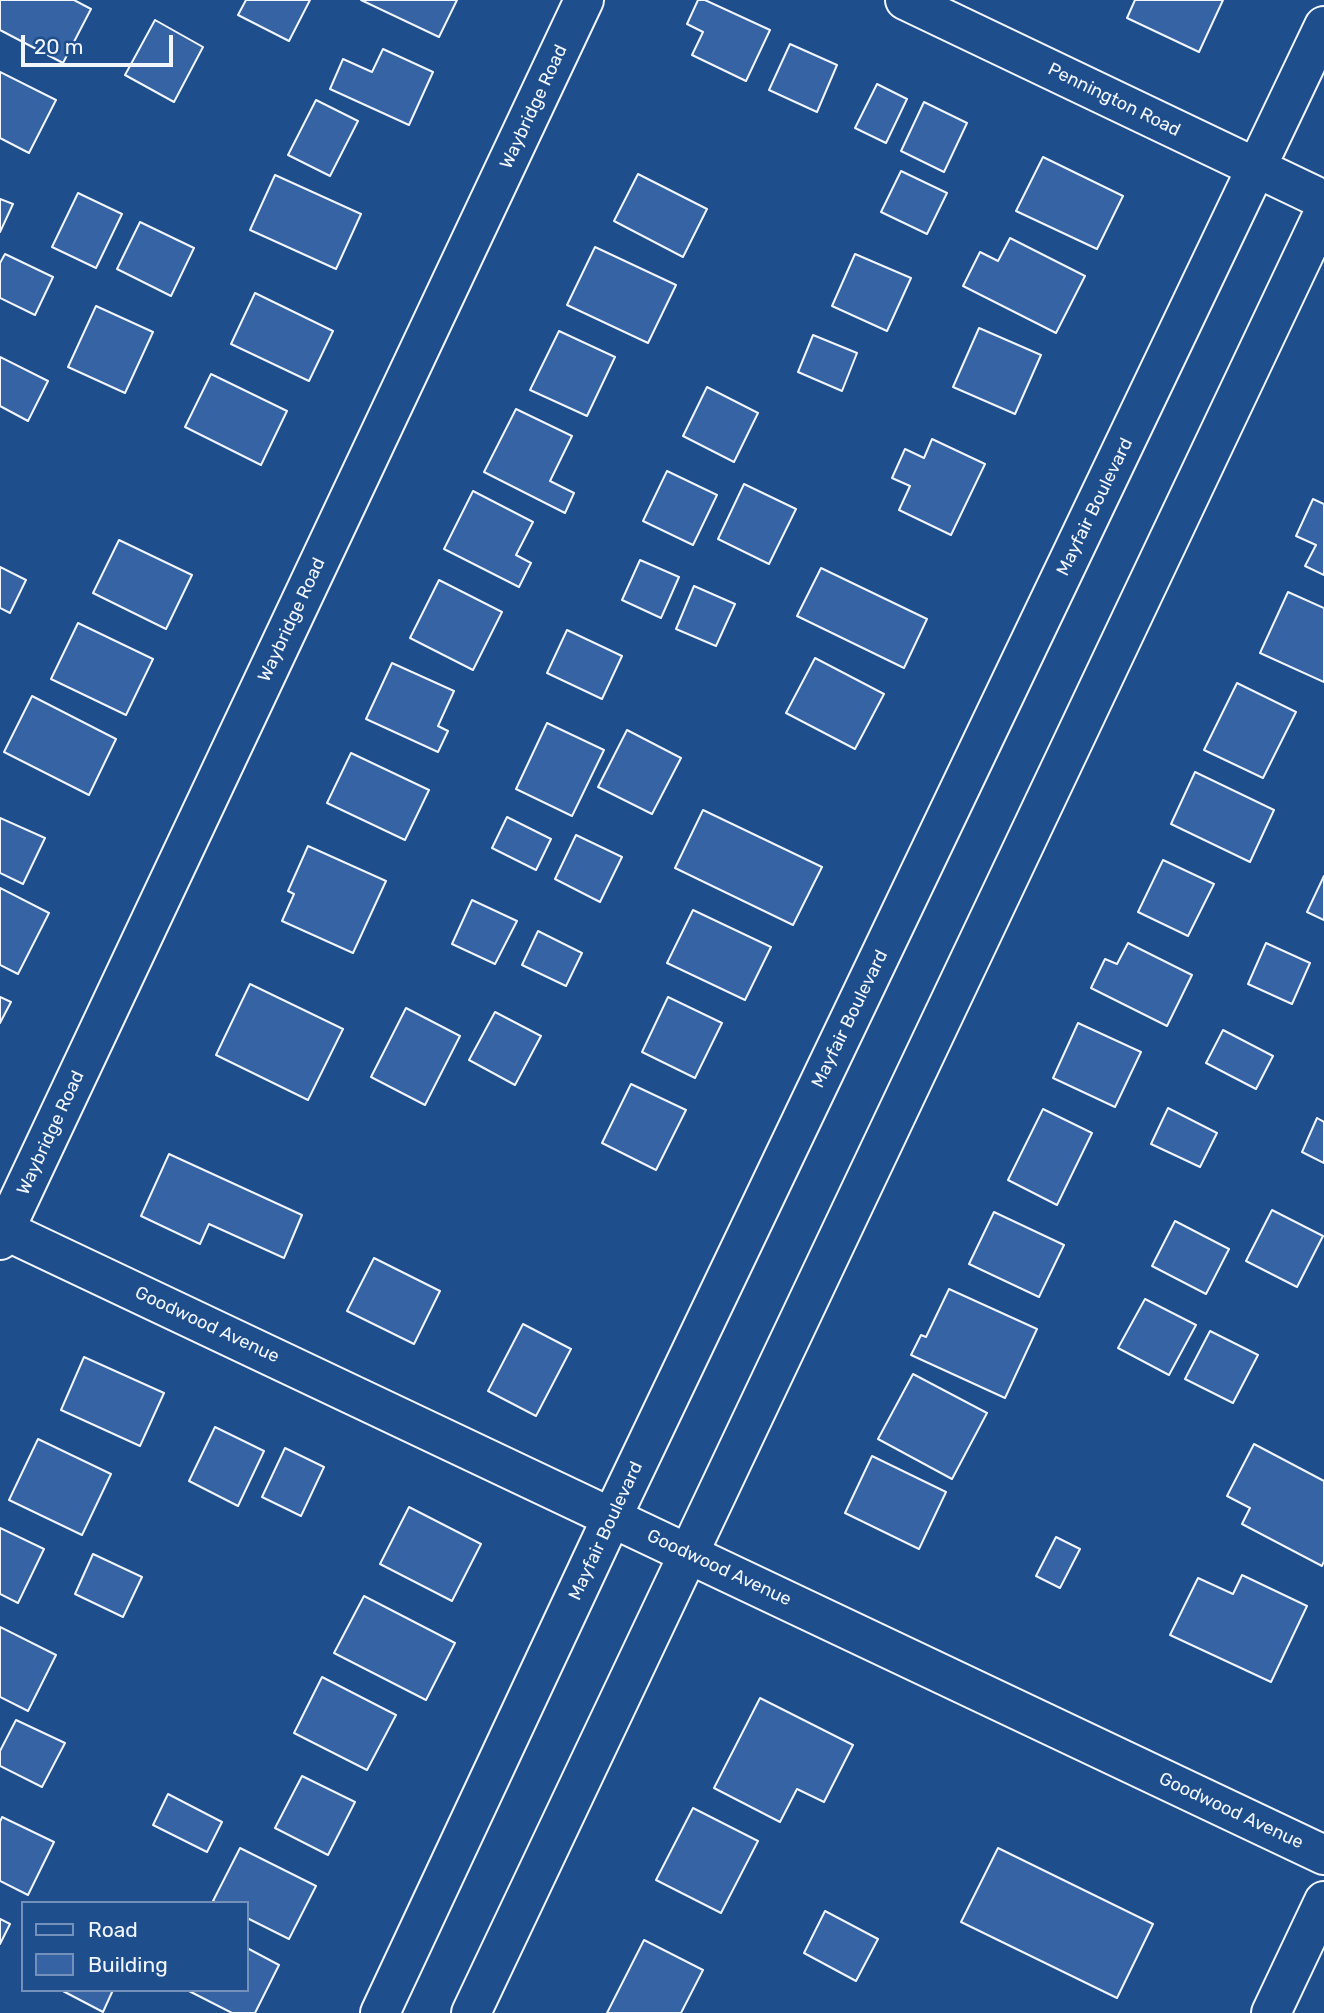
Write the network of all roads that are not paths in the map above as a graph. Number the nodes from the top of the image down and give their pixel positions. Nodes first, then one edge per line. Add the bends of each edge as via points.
1 (584, 0) edge
2 (905, 0) edge
3 (1324, 26) edge
4 (1256, 168) junction
5 (1324, 200) edge
6 (1324, 212) edge
7 (2, 1233) edge
8 (612, 1517) junction
9 (688, 1553) junction
10 (1324, 1855) edge
11 (1324, 1901) edge
12 (380, 2013) edge
13 (471, 2013) edge
14 (1271, 2013) edge

1 - 7 street, Waybridge Road
2 - 4 street, Pennington Road
3 - 4 street, Mayfair Boulevard
4 - 5 street, Pennington Road
4 - 8 street, Mayfair Boulevard
6 - 9 street
7 - 8 street, Goodwood Avenue
8 - 9 street, Goodwood Avenue
8 - 12 street, Mayfair Boulevard
9 - 10 street, Goodwood Avenue
9 - 13 street
11 - 14 street

